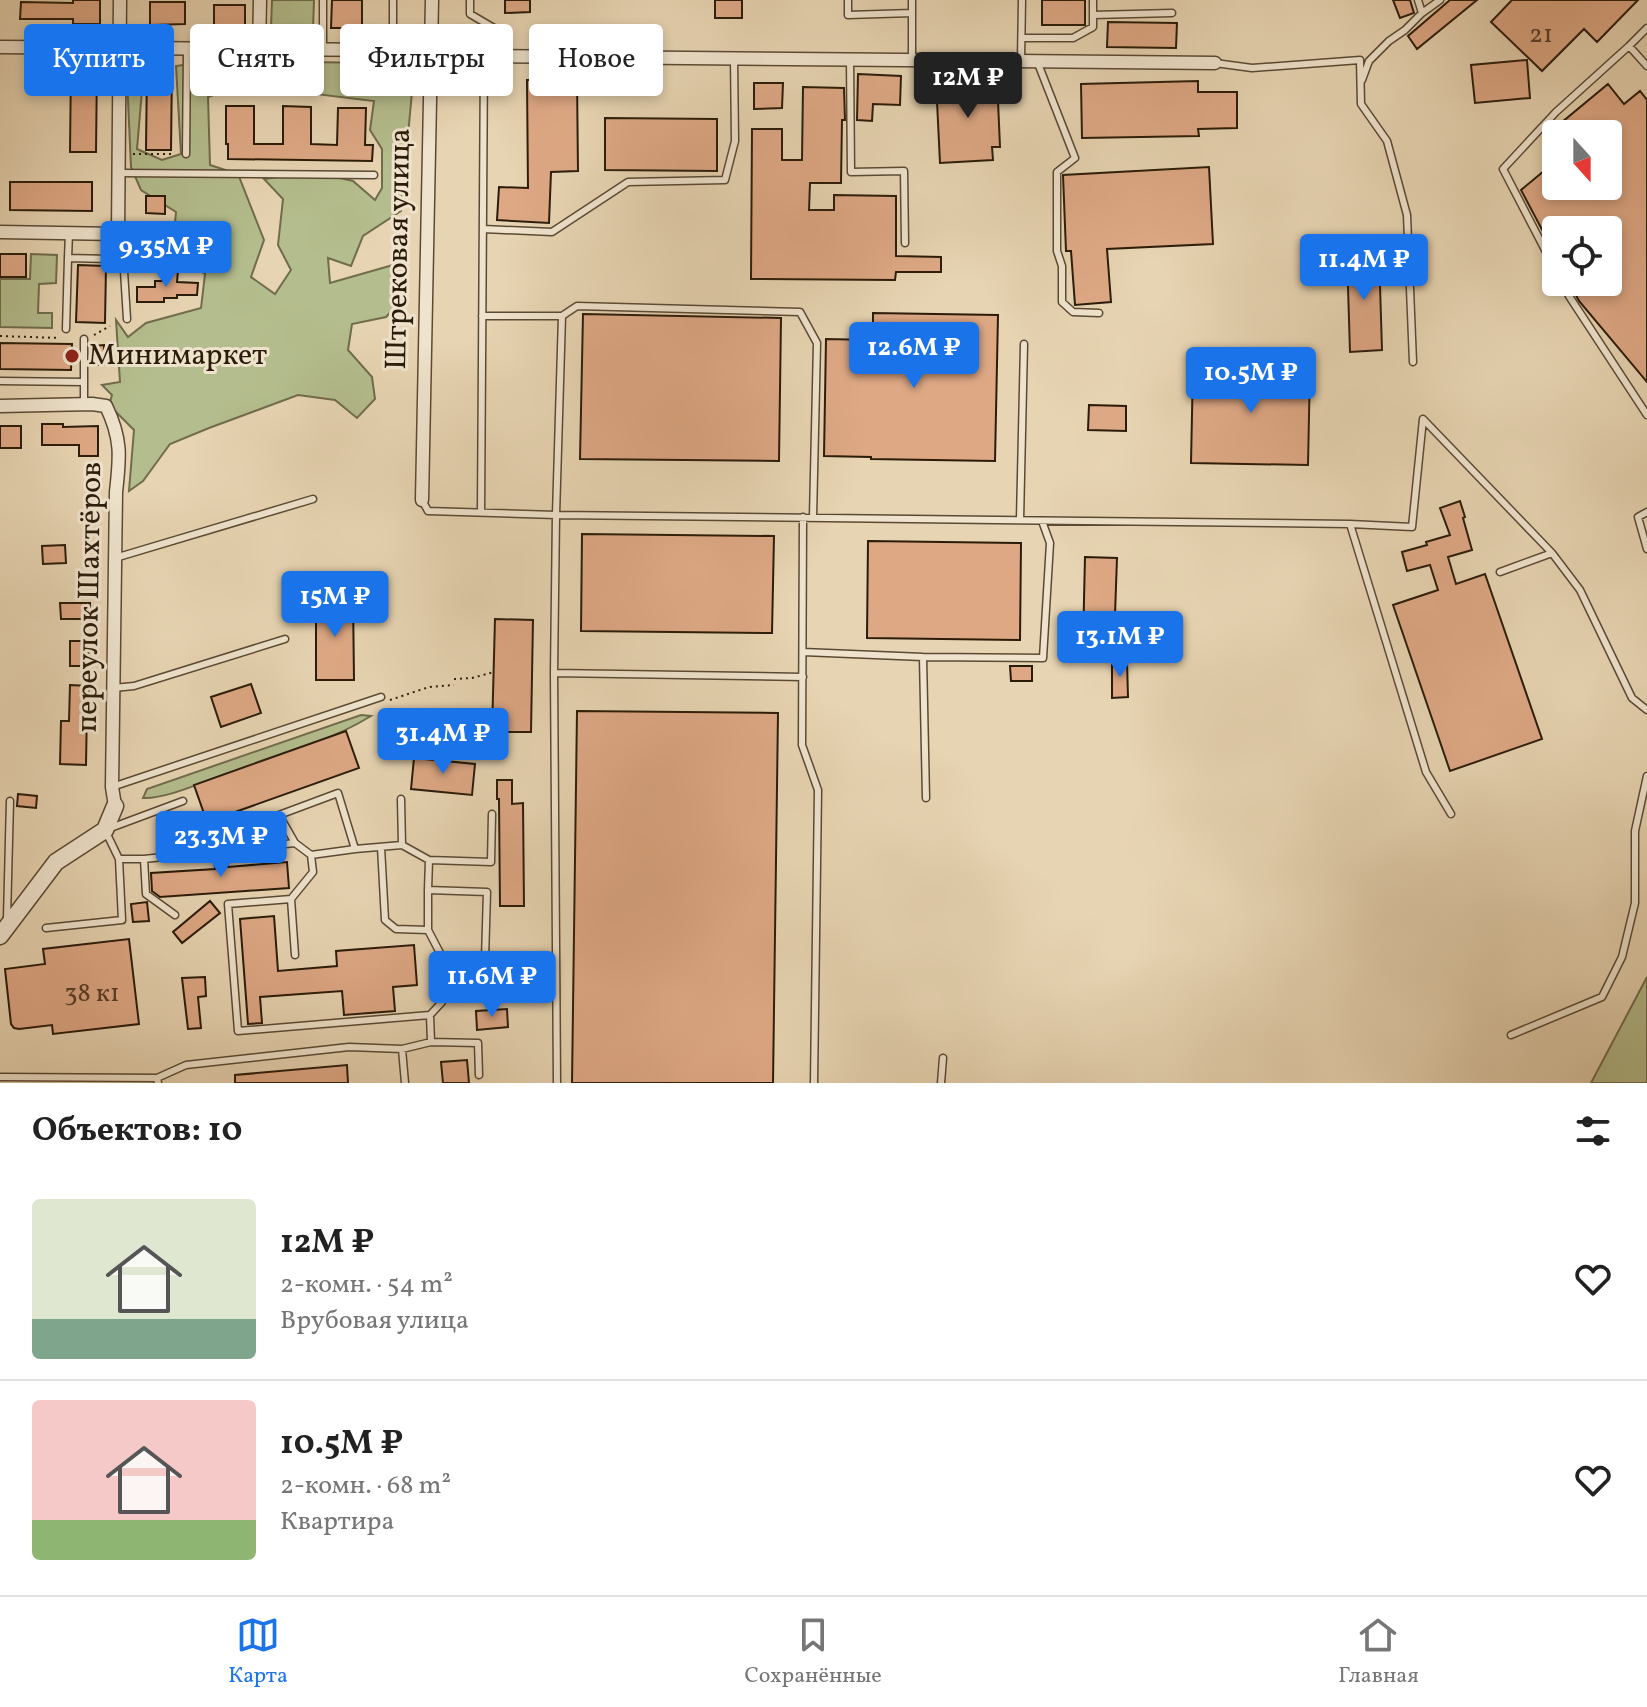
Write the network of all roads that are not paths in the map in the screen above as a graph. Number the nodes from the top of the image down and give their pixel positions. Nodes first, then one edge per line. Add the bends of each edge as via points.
1 (120, 0) edge
2 (260, 0) edge
3 (323, 0) edge
4 (393, 0) edge
5 (432, 0) edge
6 (470, 0) edge
7 (848, 0) edge
8 (912, 0) edge
9 (1022, 0) edge
10 (1093, 0) edge
11 (1418, 0) edge
12 (1440, 0) edge
13 (912, 13) junction
14 (1172, 13) dead end
15 (1422, 13) junction
16 (1093, 15) junction
17 (120, 24) edge
18 (260, 24) edge
19 (323, 24) edge
20 (393, 24) edge
21 (432, 24) edge
22 (487, 24) edge
23 (1647, 28) edge
24 (1022, 38) junction
25 (1629, 46) junction
26 (0, 47) edge
27 (24, 48) edge
28 (187, 50) joint
29 (174, 51) edge
30 (513, 56) edge
31 (734, 58) junction
32 (850, 59) junction
33 (912, 60) junction
34 (1021, 61) junction
35 (1037, 61) junction
36 (1215, 63) joint
37 (1647, 66) edge
38 (1361, 85) junction
39 (121, 96) edge
40 (430, 96) edge
41 (484, 96) edge
42 (186, 154) road end
43 (125, 173) junction
44 (374, 175) dead end
45 (483, 229) junction
46 (0, 232) edge
47 (69, 233) junction
48 (118, 234) junction
49 (905, 243) dead end
50 (1542, 244) edge
51 (68, 258) junction
52 (110, 259) dead end
53 (1569, 296) edge
54 (1099, 313) dead end
55 (482, 316) junction
56 (562, 316) junction
57 (127, 319) dead end
58 (66, 329) dead end
59 (84, 339) road end
60 (1024, 344) dead end
61 (1413, 362) dead end
62 (0, 381) edge
63 (84, 382) junction
64 (88, 404) junction
65 (0, 406) edge
66 (1647, 415) edge
67 (313, 499) dead end
68 (422, 500) joint
69 (481, 512) junction
70 (1647, 512) edge
71 (556, 515) junction
72 (803, 517) junction
73 (813, 517) junction
74 (1020, 520) junction
75 (1042, 521) junction
76 (1350, 524) junction
77 (1647, 549) edge
78 (1552, 553) junction
79 (115, 558) junction
80 (1500, 572) dead end
81 (285, 639) dead end
82 (803, 652) junction
83 (923, 657) junction
84 (554, 673) junction
85 (803, 677) junction
86 (113, 688) junction
87 (381, 697) dead end
88 (1647, 710) edge
89 (1647, 776) edge
90 (112, 787) junction
91 (926, 798) dead end
92 (401, 799) dead end
93 (10, 801) dead end
94 (183, 801) dead end
95 (115, 806) joint
96 (492, 814) dead end
97 (1451, 814) dead end
98 (279, 815) junction
99 (239, 829) dead end
100 (105, 830) junction
101 (295, 843) junction
102 (402, 845) junction
103 (381, 847) junction
104 (355, 849) junction
105 (311, 855) junction
106 (119, 859) junction
107 (144, 859) junction
108 (429, 860) junction
109 (428, 890) junction
110 (291, 899) junction
111 (175, 915) dead end
112 (46, 928) dead end
113 (428, 930) junction
114 (4, 932) edge
115 (295, 955) dead end
116 (485, 959) dead end
117 (430, 1015) junction
118 (1511, 1035) dead end
119 (431, 1042) junction
120 (402, 1049) junction
121 (943, 1058) dead end
122 (479, 1075) dead end
123 (0, 1077) edge
124 (157, 1080) edge
125 (405, 1083) edge
126 (557, 1083) edge
127 (814, 1083) edge
128 (941, 1083) edge

1 - 17 street
2 - 18 street
3 - 19 lane
4 - 20 lane
5 - 21 street, Штрековая улица
6 - 22 lane via 470,14
7 - 13 lane via 848,15
8 - 13 lane
9 - 24 lane
10 - 16 lane
11 - 15 lane
12 - 15 lane
13 - 33 lane
14 - 16 lane
15 - 38 lane via 1369,61
16 - 24 lane via 1093,27 1073,38
23 - 25 lane
24 - 34 lane
25 - 37 lane
25 - 50 lane via 1503,169
26 - 27 street
28 - 29 street
28 - 42 lane
30 - 31 street
31 - 32 street
31 - 45 lane via 735,141 725,180 628,182 552,232
32 - 33 street
32 - 49 lane via 851,172 904,171
33 - 34 street
34 - 35 street
35 - 36 street
35 - 54 lane via 1075,158 1057,172 1062,302 1073,312
36 - 38 lane via 1252,68 1360,60
38 - 61 lane via 1361,104 1387,141 1407,215
39 - 43 street
40 - 68 street, Штрековая улица
41 - 45 lane
43 - 44 lane
43 - 48 street
45 - 55 lane
46 - 47 street
47 - 48 street
47 - 51 lane
48 - 57 lane
51 - 52 lane
51 - 58 lane
53 - 66 lane
55 - 56 lane
55 - 69 lane
56 - 71 lane
56 - 73 lane via 577,306 800,312 817,343
59 - 63 lane
60 - 74 lane
62 - 63 lane
63 - 64 lane
64 - 65 street
64 - 79 street, переулок Шахтёров via 106,406 115,425 120,455
67 - 79 lane
68 - 69 lane via 428,511
69 - 71 lane
70 - 77 lane via 1638,517
71 - 72 lane
71 - 84 lane
72 - 73 lane
72 - 82 lane
73 - 74 lane
74 - 75 lane
75 - 76 lane
75 - 83 lane via 1050,543 1043,658
76 - 78 lane via 1412,527 1423,419
76 - 97 lane via 1426,772
78 - 80 lane
78 - 88 lane via 1580,590 1632,698
79 - 86 street, переулок Шахтёров
81 - 86 lane
82 - 83 lane
82 - 85 lane
83 - 91 lane
84 - 85 lane
84 - 126 lane
85 - 127 lane via 802,745 818,790
86 - 90 street, переулок Шахтёров
87 - 90 lane
89 - 118 lane via 1635,831 1635,903 1622,957 1602,997
90 - 95 street, переулок Шахтёров
92 - 102 lane
93 - 114 lane
94 - 100 lane
95 - 100 street
96 - 108 lane via 491,862
98 - 99 lane
98 - 101 lane
98 - 104 lane via 338,793
100 - 106 lane
100 - 114 street via 56,862
101 - 105 lane
101 - 107 lane
102 - 103 lane
102 - 108 lane
103 - 104 lane
103 - 113 lane via 385,920 396,929
104 - 105 lane
105 - 110 lane via 313,872
106 - 107 lane
106 - 112 lane via 122,920
107 - 111 lane via 146,894
108 - 109 lane
109 - 113 lane
109 - 116 lane via 487,892
110 - 115 lane
110 - 117 lane via 228,904 238,1031
113 - 117 lane via 440,953 442,1002
117 - 119 lane
119 - 120 lane
119 - 122 lane via 478,1043
120 - 124 lane via 349,1047 201,1063
120 - 125 lane
121 - 128 lane
123 - 124 lane

